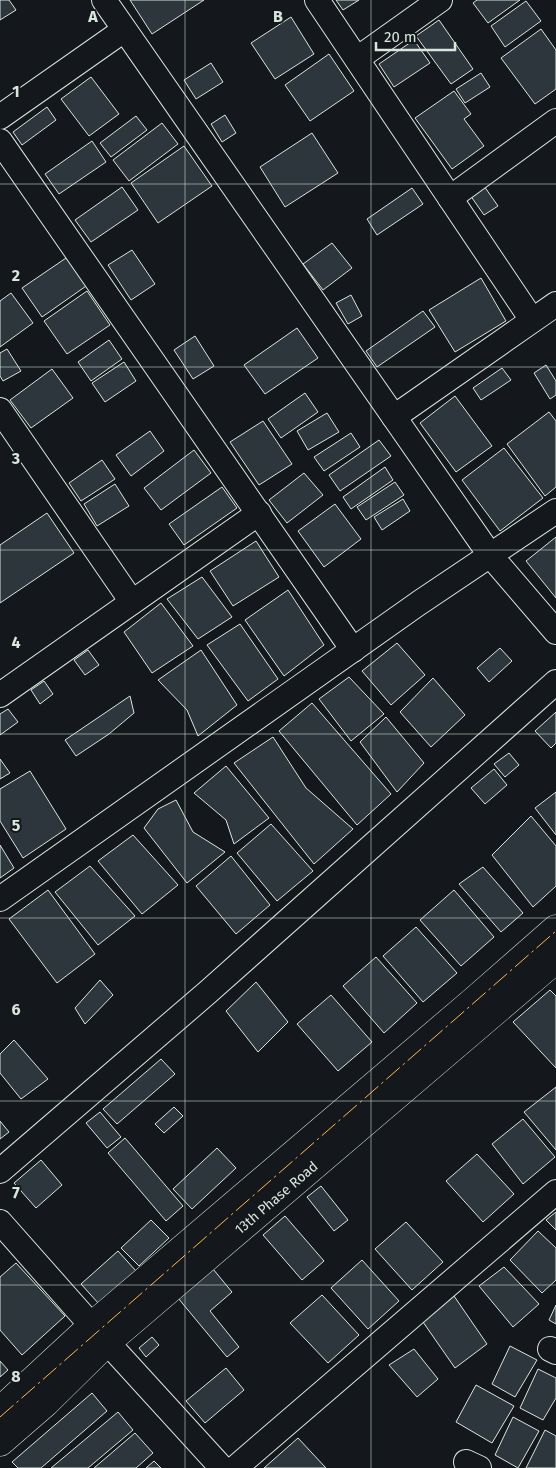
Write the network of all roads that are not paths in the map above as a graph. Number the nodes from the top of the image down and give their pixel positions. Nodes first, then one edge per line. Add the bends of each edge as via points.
1 (104, 0) edge
2 (317, 0) edge
3 (440, 0) edge
4 (124, 30) junction
5 (357, 59) junction
6 (0, 117) edge
7 (556, 121) edge
8 (0, 141) edge
9 (450, 198) junction
10 (556, 304) edge
11 (532, 320) junction
12 (0, 410) edge
13 (394, 417) junction
14 (556, 511) edge
15 (259, 513) junction
16 (490, 555) junction
17 (132, 602) junction
18 (556, 632) edge
19 (353, 650) junction
20 (556, 682) edge
21 (0, 695) edge
22 (0, 899) edge
23 (556, 929) edge
24 (556, 959) edge
25 (0, 1171) edge
26 (556, 1192) edge
27 (0, 1222) edge
28 (100, 1334) junction
29 (39, 1392) junction
30 (0, 1411) edge
31 (0, 1442) edge
32 (222, 1468) edge
33 (235, 1468) edge

1 - 4 street
2 - 5 street
3 - 5 street
4 - 6 street
4 - 13 street
5 - 9 street
7 - 9 street
8 - 15 street
9 - 11 street
10 - 11 street
11 - 13 street
12 - 17 street
13 - 16 street
14 - 16 street
15 - 17 street
15 - 19 street
16 - 18 street
16 - 19 street
17 - 21 street
19 - 22 street
20 - 25 street via 208,992
23 - 28 street, 13th Phase Road
24 - 28 street, 13th Phase Road
26 - 33 street
27 - 28 street
28 - 29 street, 13th Phase Road
28 - 32 street
29 - 30 street, 13th Phase Road
29 - 31 street, 13th Phase Road

